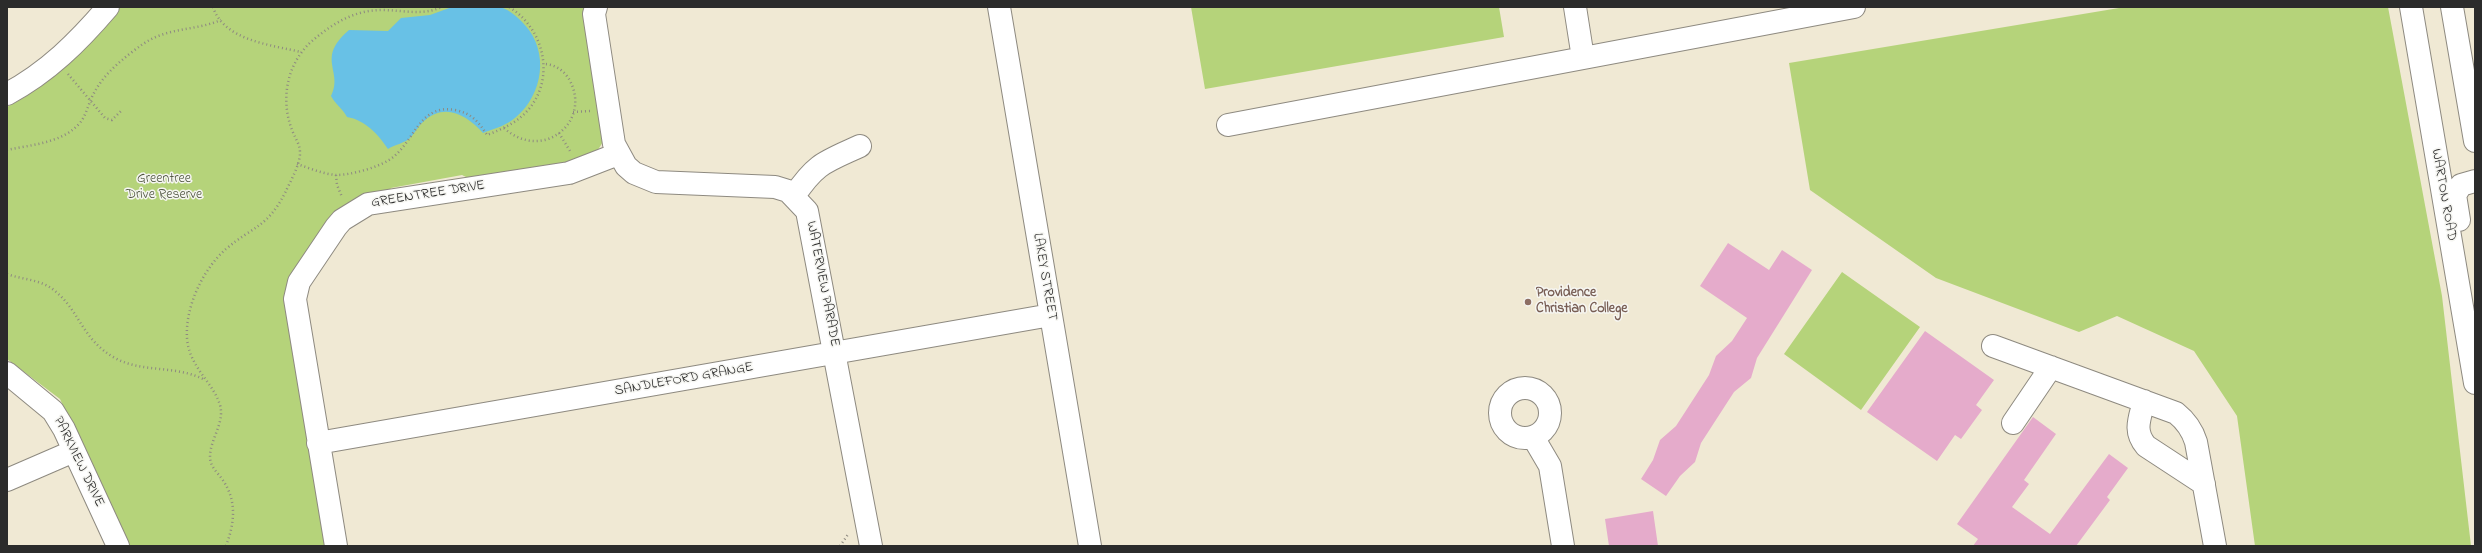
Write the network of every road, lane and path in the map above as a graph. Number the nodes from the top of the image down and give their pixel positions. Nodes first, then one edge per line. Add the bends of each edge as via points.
1 (108, 7) edge
2 (213, 7) edge
3 (442, 7) edge
4 (509, 7) edge
5 (596, 7) edge
6 (999, 7) edge
7 (1575, 7) edge
8 (1854, 7) edge
9 (2411, 7) edge
10 (2452, 7) edge
11 (221, 20) junction
12 (300, 52) junction
13 (1583, 58) junction
14 (544, 64) junction
15 (67, 72) dead end
16 (7, 94) edge
17 (91, 100) junction
18 (121, 111) dead end
19 (1228, 125) dead end
20 (504, 128) junction
21 (559, 133) junction
22 (2475, 142) edge
23 (860, 146) dead end
24 (7, 150) edge
25 (618, 154) junction
26 (573, 156) dead end
27 (297, 164) junction
28 (336, 175) junction
29 (2475, 181) edge
30 (794, 196) junction
31 (343, 199) dead end
32 (7, 274) edge
33 (1051, 315) junction
34 (1993, 346) dead end
35 (2469, 347) junction
36 (835, 354) junction
37 (2051, 367) junction
38 (7, 373) edge
39 (204, 379) junction
40 (2475, 383) edge
41 (2144, 401) junction
42 (2014, 423) dead end
43 (1533, 437) dead end
44 (318, 443) junction
45 (74, 451) junction
46 (7, 480) edge
47 (2204, 484) junction
48 (852, 526) dead end
49 (118, 546) edge
50 (226, 546) edge
51 (336, 546) edge
52 (840, 546) edge
53 (871, 546) edge
54 (1090, 546) edge
55 (1563, 546) edge
56 (2215, 546) edge

1 - 16 street via 57,61
2 - 11 path
3 - 12 path via 432,12 382,10 347,17 334,24
4 - 14 path via 522,17 536,35
5 - 25 street, WATERVIEW PARADE via 594,14 614,144
6 - 33 street, LAKEY STREET
7 - 13 street
8 - 13 street
9 - 35 street, WARTON ROAD
10 - 22 street
11 - 12 path via 232,32 244,37
11 - 17 path via 211,25 165,32 144,44 109,73
12 - 27 path via 287,83 288,117 300,147
13 - 19 street
14 - 20 path via 540,90 534,102 521,117
14 - 21 path via 551,64 565,73 573,86 576,102 571,118
15 - 17 path
17 - 18 path via 105,118 112,120
17 - 24 path via 84,118 68,132 44,142
20 - 21 path via 519,139 538,142
20 - 28 path via 487,135 480,123 468,114 441,109 424,117 396,154 383,163
21 - 26 path
23 - 30 street via 821,164 809,174
25 - 30 street, WATERVIEW PARADE via 634,173 656,182 775,187
25 - 44 street, GREENTREE DRIVE via 569,173 368,204 342,220 295,290 296,319
27 - 28 path
27 - 39 path via 286,192 268,220 223,252 203,279 196,295 188,325 190,350
28 - 31 path
29 - 35 street via 2462,185 2455,195 2464,247
30 - 36 street, WATERVIEW PARADE via 807,211 811,224
32 - 39 path via 45,284 55,291 85,332 103,351 117,359 140,366 190,372
33 - 36 street, SANDLEFORD GRANGE
33 - 54 street, LAKEY STREET
34 - 37 street
35 - 40 street, WARTON ROAD
36 - 44 street, SANDLEFORD GRANGE
36 - 53 street, WATERVIEW PARADE
37 - 41 street
37 - 42 street
38 - 45 street, PARKVIEW DRIVE via 53,411
39 - 50 path via 214,391 221,407 221,418 211,444 210,456 233,501 232,532
41 - 47 street via 2176,413 2189,425 2196,442
41 - 47 street via 2138,424 2139,438 2146,446
43 - 55 street via 1550,466
44 - 51 street, GREENTREE DRIVE
45 - 46 street
45 - 49 street, PARKVIEW DRIVE
47 - 56 street
48 - 52 path

